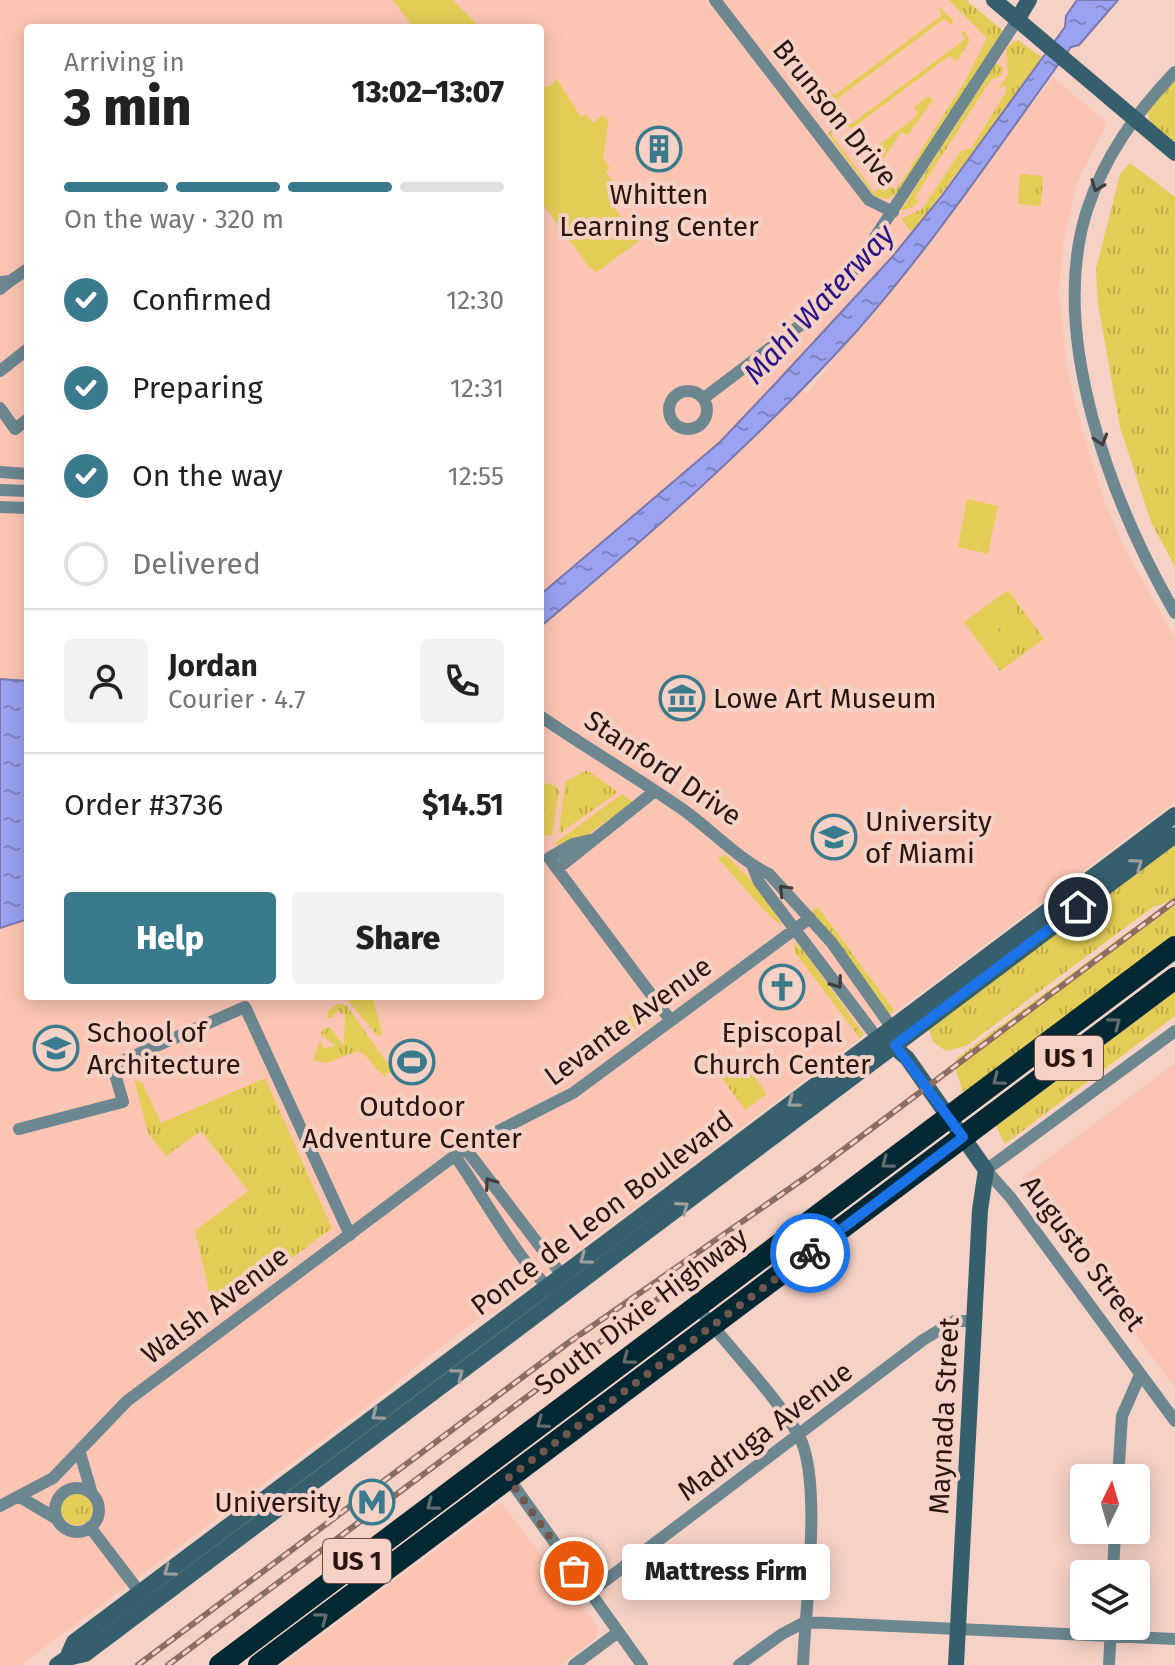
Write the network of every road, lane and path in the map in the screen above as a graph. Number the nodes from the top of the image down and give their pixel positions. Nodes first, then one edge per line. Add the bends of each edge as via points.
1 (715, 0) edge
2 (994, 0) edge
3 (1029, 0) edge
4 (1017, 20) junction
5 (1175, 72) edge
6 (1134, 117) junction
7 (1175, 153) edge
8 (893, 212) junction
9 (24, 271) edge
10 (3, 284) edge
11 (24, 350) edge
12 (0, 371) edge
13 (704, 398) dead end
14 (0, 408) edge
15 (24, 422) edge
16 (0, 472) edge
17 (24, 474) edge
18 (0, 490) edge
19 (24, 491) edge
20 (0, 507) edge
21 (24, 508) edge
22 (1175, 613) edge
23 (544, 719) edge
24 (655, 791) junction
25 (1175, 815) edge
26 (1175, 835) edge
27 (753, 867) junction
28 (1094, 885) junction
29 (810, 918) junction
30 (796, 928) junction
31 (1175, 947) edge
32 (1175, 978) edge
33 (671, 1021) junction
34 (1175, 1031) edge
35 (894, 1036) junction
36 (878, 1039) junction
37 (949, 1116) junction
38 (19, 1129) dead end
39 (963, 1137) junction
40 (460, 1152) junction
41 (986, 1170) junction
42 (350, 1235) junction
43 (537, 1245) junction
44 (524, 1256) junction
45 (562, 1286) junction
46 (697, 1306) junction
47 (975, 1321) junction
48 (712, 1326) junction
49 (1140, 1375) junction
50 (1175, 1421) edge
51 (799, 1437) junction
52 (80, 1453) junction
53 (494, 1458) junction
54 (1119, 1464) edge
55 (508, 1478) junction
56 (92, 1494) junction
57 (20, 1497) junction
58 (0, 1506) edge
59 (57, 1519) junction
60 (90, 1527) junction
61 (589, 1593) junction
62 (144, 1599) junction
63 (805, 1622) junction
64 (958, 1630) junction
65 (1070, 1631) edge
66 (617, 1633) junction
67 (1150, 1636) edge
68 (1175, 1639) edge
69 (1110, 1640) edge
70 (62, 1661) edge
71 (220, 1665) edge
72 (259, 1665) edge
73 (574, 1665) edge
74 (642, 1665) edge
75 (739, 1665) edge
76 (803, 1665) edge
77 (956, 1665) edge
78 (1109, 1665) edge

1 - 8 street, Brunson Drive via 869,200
2 - 4 street
3 - 4 street
4 - 6 street
4 - 8 street
5 - 6 street
6 - 7 street
6 -> 22 street via 1107,162 1087,211 1077,257 1076,314 1086,382 1107,462 1142,550
8 - 13 street via 856,269 811,317
9 - 10 street
11 - 12 street
14 - 15 street via 15,429
16 - 17 street
18 - 19 street
20 - 21 street
23 - 24 street, Stanford Drive
24 - 27 street, Stanford Drive
24 - 33 street via 553,863
25 - 28 street, Ponce de Leon Boulevard
28 -> 26 street, Ponce de Leon Boulevard
29 -> 27 street, Stanford Drive via 769,874
27 - 30 street, Stanford Drive
28 - 35 street, Ponce de Leon Boulevard
29 - 30 street, Levante Avenue
29 - 35 street, Stanford Drive
30 - 33 street, Levante Avenue
30 -> 36 street, Stanford Drive
31 -> 37 highway, South Dixie Highway / US 1
39 -> 32 highway, South Dixie Highway / US 1
33 - 40 street, Levante Avenue via 568,1097
34 - 41 street
35 - 36 street
35 - 37 street, Stanford Drive
45 -> 35 street, Ponce de Leon Boulevard
36 -> 45 street, Ponce de Leon Boulevard
37 - 39 street, Augusto Street
37 -> 46 highway, South Dixie Highway / US 1
38 - 42 street via 123,1102 115,1074 120,1062 245,1007
39 - 41 street, Augusto Street
39 - 48 highway, South Dixie Highway / US 1
40 - 42 street, Walsh Avenue
43 -> 40 street
40 - 44 street via 482,1200
41 - 47 street, Maynada Street
41 - 49 street, Augusto Street
42 - 52 street, Walsh Avenue via 127,1401
43 - 44 street
43 - 45 street
44 - 45 street
45 - 62 street, Ponce de Leon Boulevard
46 - 48 street
46 -> 53 highway, South Dixie Highway / US 1
47 - 51 street, Madruga Avenue via 954,1321 923,1340
47 - 64 street, Maynada Street
48 - 51 street
48 - 55 highway, South Dixie Highway / US 1
49 - 50 street, Augusto Street
49 - 54 street via 1122,1416
51 - 61 street, Madruga Avenue
51 - 63 street via 812,1488
52 - 56 street
52 - 57 street, Walsh Avenue via 53,1478
53 - 55 street
53 -> 71 highway, South Dixie Highway / US 1
55 - 61 street
72 -> 55 highway, South Dixie Highway / US 1
56 - 59 street via 78,1488 64,1492 56,1504
56 - 60 street via 99,1509
57 - 58 street, Walsh Avenue
57 - 59 street
59 - 60 street via 75,1531
60 - 62 street
61 - 66 street
62 - 70 street, Ponce de Leon Boulevard via 85,1654
63 - 64 street
63 - 75 street
63 - 76 street
64 - 65 street
64 - 77 street, Maynada Street
66 - 73 street
66 - 74 street
67 - 68 street
69 - 78 street

